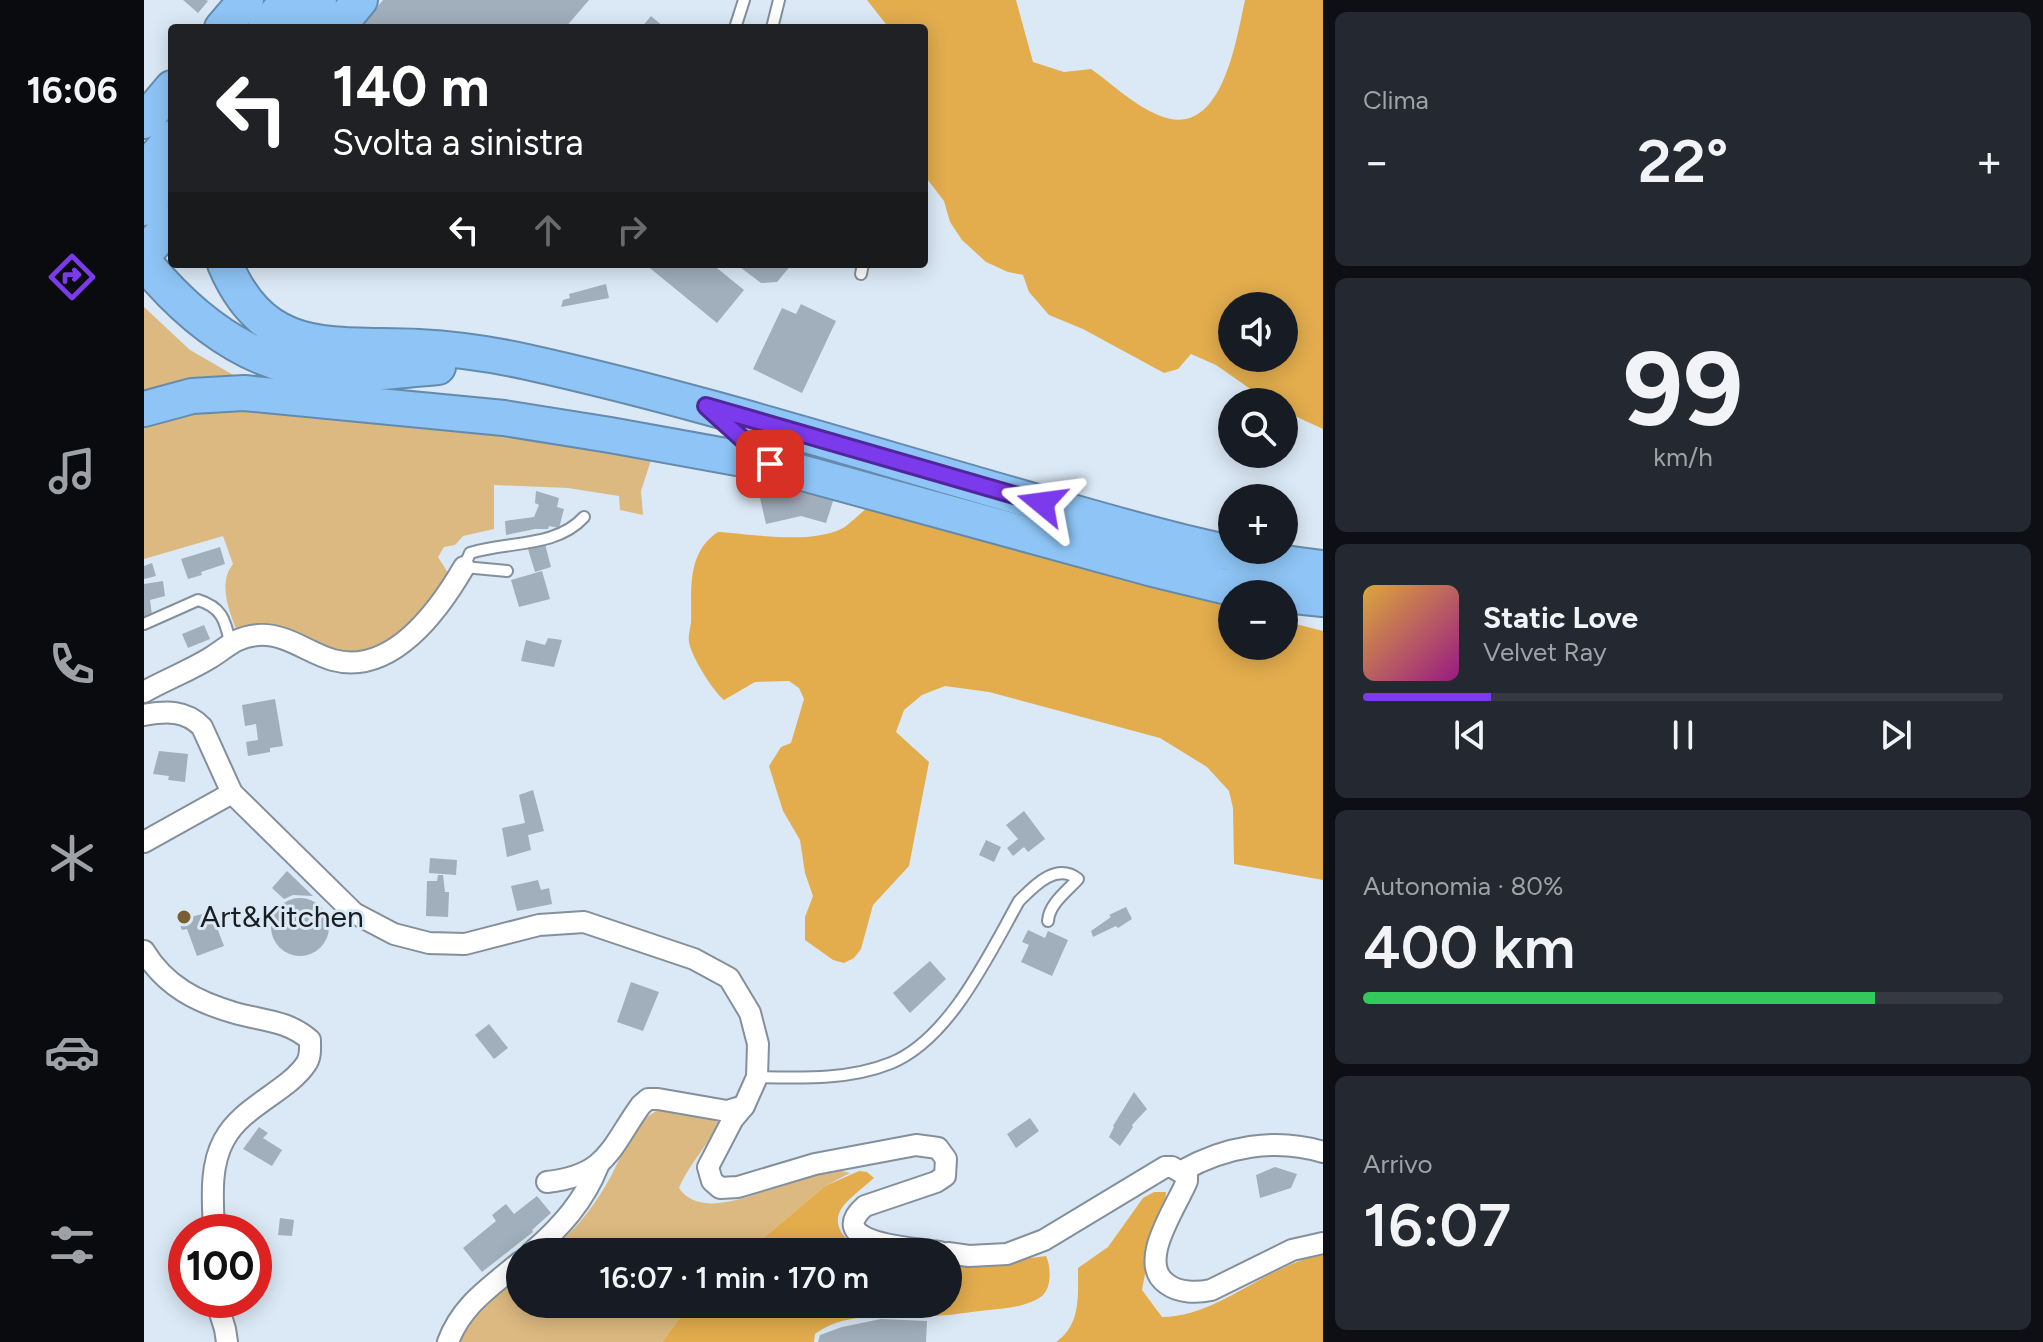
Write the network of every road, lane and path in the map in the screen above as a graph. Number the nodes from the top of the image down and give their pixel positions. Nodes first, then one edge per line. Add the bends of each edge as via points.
1 (246, 0) edge
2 (288, 0) edge
3 (319, 0) edge
4 (360, 0) edge
5 (744, 0) edge
6 (779, 0) edge
7 (225, 24) edge
8 (268, 24) edge
9 (298, 24) edge
10 (340, 24) edge
11 (736, 24) edge
12 (773, 24) edge
13 (168, 93) edge
14 (144, 121) edge
15 (168, 143) edge
16 (144, 171) edge
17 (168, 180) edge
18 (144, 208) edge
19 (168, 227) edge
20 (144, 254) edge
21 (144, 262) edge
22 (227, 268) edge
23 (144, 291) edge
24 (555, 368) junction
25 (706, 406) junction
26 (408, 408) junction
27 (144, 409) edge
28 (770, 464) junction
29 (584, 517) dead end
30 (464, 567) junction
31 (1323, 568) edge
32 (507, 571) dead end
33 (1218, 585) edge
34 (1298, 596) edge
35 (1323, 599) edge
36 (144, 624) edge
37 (230, 642) junction
38 (144, 692) edge
39 (144, 715) edge
40 (232, 793) junction
41 (144, 842) edge
42 (1048, 921) dead end
43 (144, 951) edge
44 (757, 1077) junction
45 (744, 1106) junction
46 (1323, 1152) edge
47 (598, 1166) junction
48 (1182, 1171) junction
49 (547, 1182) dead end
50 (214, 1214) edge
51 (546, 1238) edge
52 (863, 1238) edge
53 (1323, 1243) edge
54 (962, 1255) edge
55 (506, 1273) edge
56 (222, 1318) edge
57 (227, 1342) edge
58 (448, 1342) edge

1 - 7 highway
2 - 8 highway
3 - 9 highway
4 - 10 highway
5 - 11 lane
6 - 12 lane
13 - 14 highway
15 - 16 highway
17 - 18 highway
19 - 20 highway
21 - 24 highway via 179,302 226,339 260,356 318,372
22 - 24 highway via 248,306 265,322 314,343 460,350
23 - 26 highway via 204,348 251,372
24 - 25 highway
25 - 28 lane
25 - 31 highway via 1219,551
26 - 27 highway via 244,393 192,396
26 - 28 highway via 504,418
28 - 33 highway
29 - 30 lane via 556,537 470,553
30 - 32 lane
30 - 37 street via 406,641 366,662 332,660 278,637
34 - 35 highway
36 - 37 lane via 198,600 212,604 220,614
37 - 38 street via 209,659
39 - 40 street via 174,712 195,719
40 - 41 street
40 - 44 street via 354,913 394,934 429,943 465,944 539,925 584,922 694,959 729,978 750,1013 758,1044
42 - 44 lane via 1054,904 1078,879 1073,875 1059,872 1019,901 961,999 909,1053 839,1076
43 - 50 street via 169,984 235,1013 285,1023 310,1040 307,1063 236,1123 224,1140 213,1172
44 - 45 street
45 - 47 street via 727,1111 648,1099
45 - 52 street via 708,1167 720,1188 916,1145 938,1148 946,1159 945,1176 865,1206 855,1222
46 - 48 street via 1260,1145 1236,1148
47 - 49 street
47 - 51 street via 574,1209
48 - 53 street via 1187,1181 1154,1256 1159,1279 1174,1289 1211,1290 1292,1250
48 - 54 street via 1165,1167 1044,1240 1007,1254
55 - 58 street via 477,1296 457,1320
56 - 57 street

